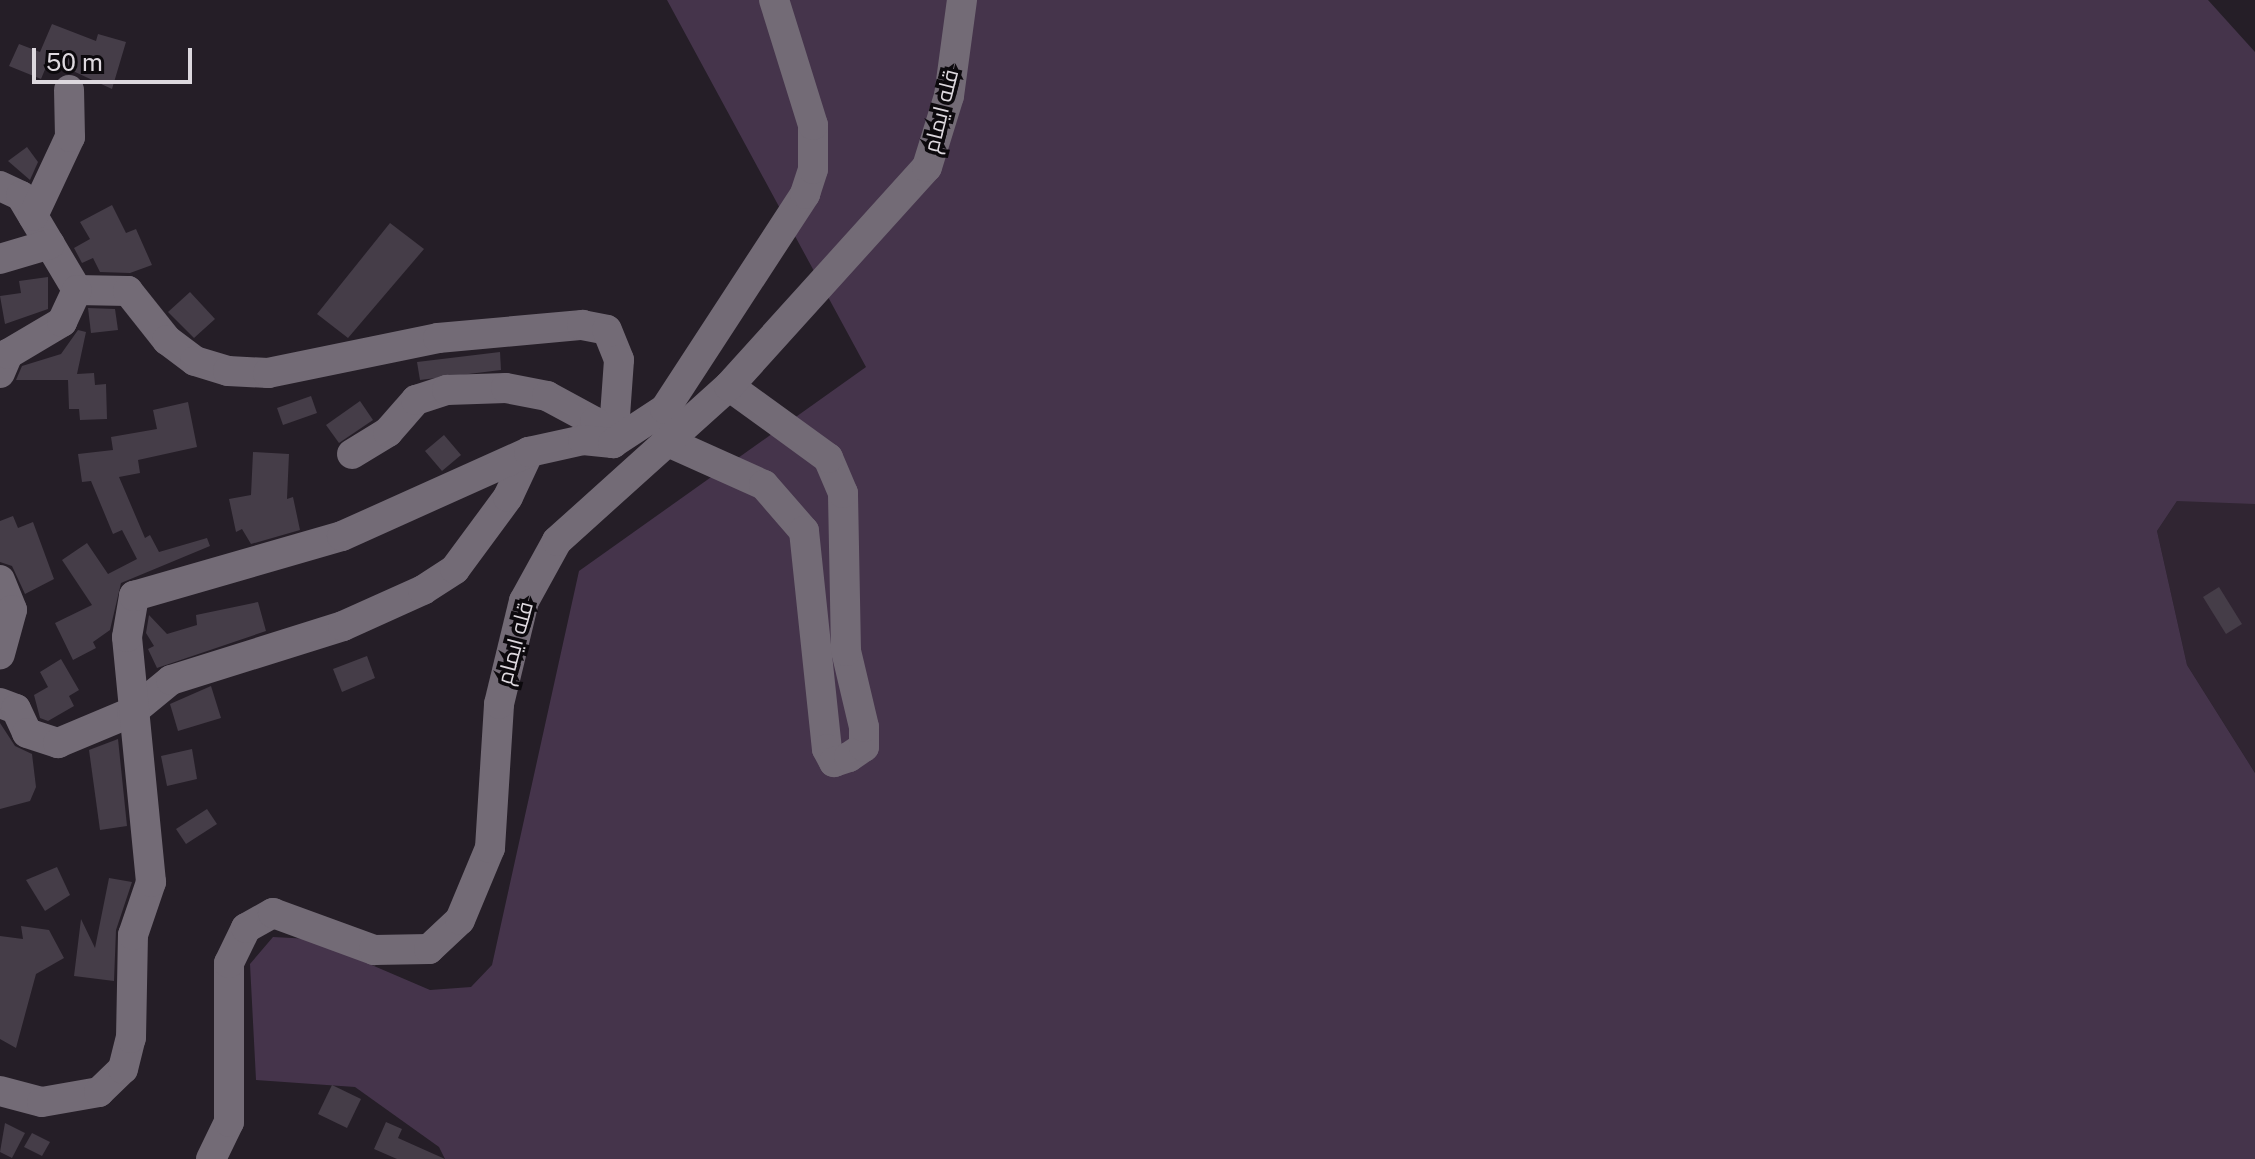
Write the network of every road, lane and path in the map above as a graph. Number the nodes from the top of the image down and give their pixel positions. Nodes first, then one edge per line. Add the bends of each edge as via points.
1 (774, 0) edge
2 (962, 0) edge
3 (69, 90) dead end
4 (0, 186) edge
5 (33, 216) junction
6 (50, 244) junction
7 (0, 259) edge
8 (77, 290) junction
9 (3, 356) edge
10 (729, 386) junction
11 (666, 441) junction
12 (613, 443) junction
13 (529, 452) junction
14 (352, 454) dead end
15 (0, 580) edge
16 (0, 654) edge
17 (0, 703) edge
18 (132, 712) junction
19 (0, 1091) edge
20 (211, 1159) edge

1 - 12 street via 813,125 805,194 665,409
2 - 10 street, قله ایمام via 949,96 927,167 838,274
3 - 5 street via 70,137
4 - 5 street via 21,196
5 - 6 street
6 - 7 street
6 - 8 street
8 - 9 street via 62,322
8 - 12 street via 128,291 167,340 195,361 228,371 268,373 438,338 582,325 607,330 619,360
10 - 11 street, قله ایمام
10 - 11 street via 828,458 843,493 846,651 864,727 864,747 849,757 834,762 827,749 804,531 764,485
11 - 20 street, قله ایمام via 557,541 524,601 499,704 490,848 460,920 429,949 374,950 273,913 246,928 229,963 229,1122
12 - 13 street via 583,440
12 - 14 street via 595,422 547,396 491,388 416,400 388,432
13 - 18 street via 508,497 455,569 423,590 343,626 171,680
13 - 18 street via 342,536 134,596 127,637
15 - 16 street via 12,610
17 - 18 street via 16,709 27,733 58,743
18 - 19 street via 151,882 133,935 131,1038 123,1069 99,1092 73,1101

